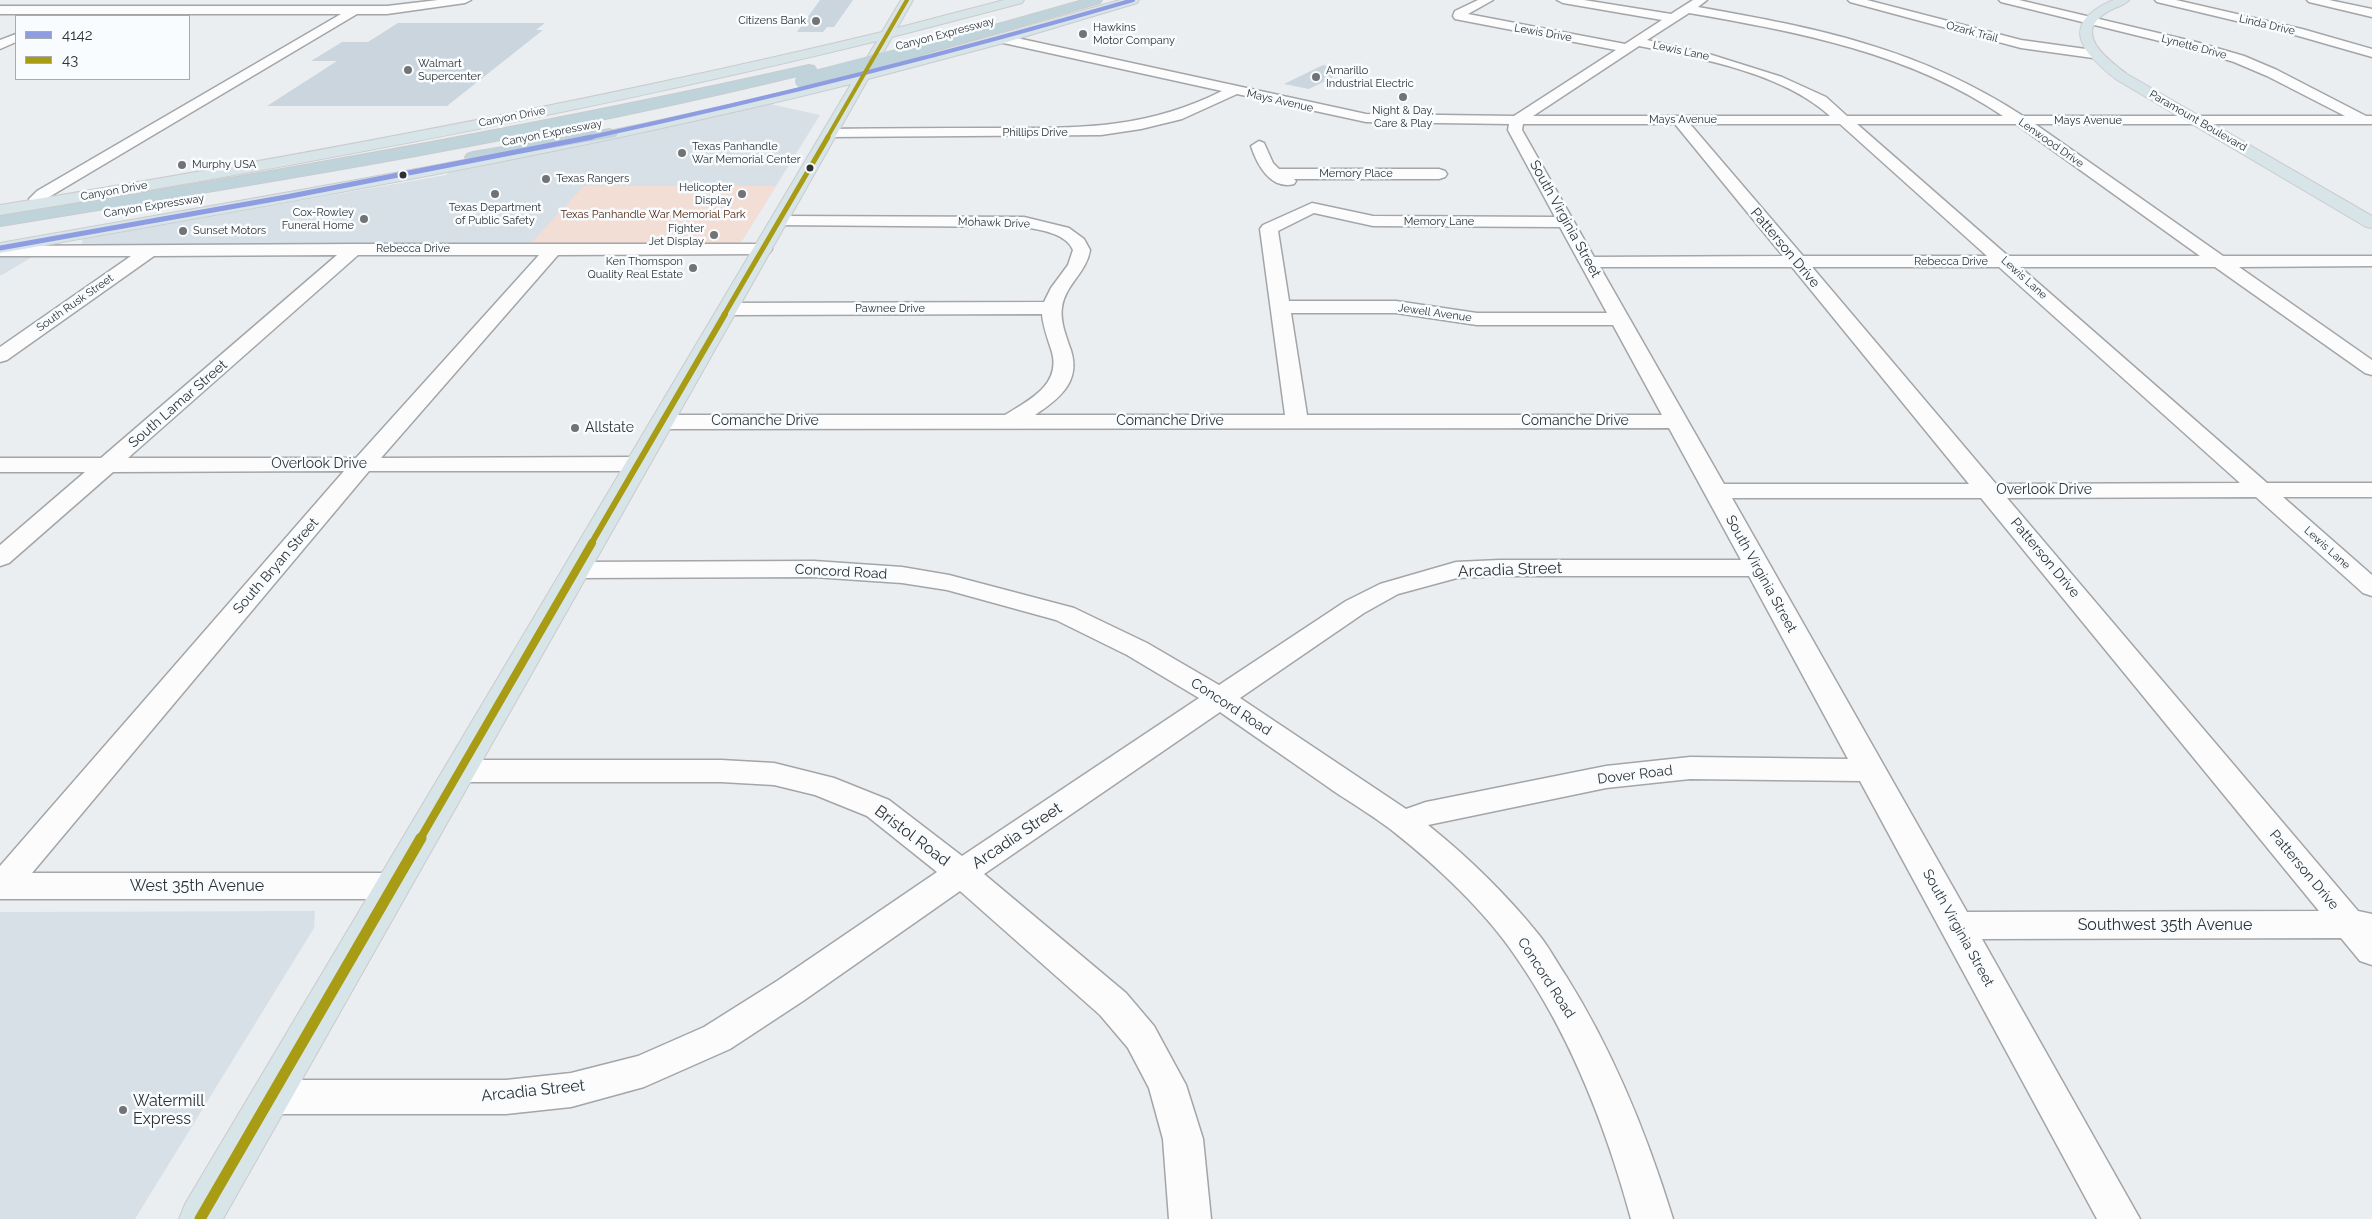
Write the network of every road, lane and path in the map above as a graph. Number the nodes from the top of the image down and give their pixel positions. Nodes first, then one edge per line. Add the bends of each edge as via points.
1 (102, 0) edge
2 (235, 0) edge
3 (368, 0) edge
4 (465, 0) edge
5 (1018, 0) edge
6 (1064, 0) edge
7 (1096, 0) edge
8 (1113, 0) edge
9 (1133, 0) edge
10 (1488, 0) edge
11 (1563, 0) edge
12 (1854, 0) edge
13 (2005, 0) edge
14 (2123, 0) edge
15 (2161, 0) edge
16 (2313, 0) edge
17 (915, 9) edge
18 (1687, 9) edge
19 (0, 10) edge
20 (79, 10) junction
21 (215, 10) junction
22 (355, 10) junction
23 (2372, 13) edge
24 (67, 15) edge
25 (2089, 21) junction
26 (1033, 31) junction
27 (887, 35) junction
28 (15, 38) edge
29 (1003, 39) junction
30 (0, 45) edge
31 (1631, 45) junction
32 (921, 51) junction
33 (811, 52) junction
34 (2372, 53) edge
35 (2093, 54) junction
36 (863, 76) junction
37 (807, 80) junction
38 (1234, 90) junction
39 (763, 101) junction
40 (586, 102) junction
41 (829, 114) junction
42 (1517, 120) junction
43 (1679, 120) junction
44 (1846, 120) junction
45 (2021, 121) junction
46 (2197, 121) junction
47 (2370, 121) edge
48 (610, 134) junction
49 (1259, 146) dead end
50 (1273, 174) junction
51 (1439, 174) dead end
52 (282, 180) junction
53 (1307, 197) junction
54 (38, 204) junction
55 (0, 210) edge
56 (0, 221) edge
57 (779, 221) junction
58 (1567, 222) junction
59 (2372, 223) edge
60 (0, 231) edge
61 (67, 243) junction
62 (0, 249) edge
63 (554, 249) junction
64 (763, 249) junction
65 (151, 250) junction
66 (355, 250) junction
67 (2219, 261) junction
68 (2372, 261) edge
69 (1589, 262) junction
70 (1796, 262) junction
71 (2005, 262) junction
72 (1280, 307) junction
73 (1052, 308) junction
74 (728, 309) junction
75 (1621, 319) junction
76 (0, 356) edge
77 (2372, 369) edge
78 (1011, 421) junction
79 (1297, 421) junction
80 (1677, 421) junction
81 (663, 422) junction
82 (363, 464) junction
83 (638, 464) junction
84 (0, 465) edge
85 (108, 465) junction
86 (1988, 490) junction
87 (2262, 490) junction
88 (2372, 490) edge
89 (1716, 491) junction
90 (0, 558) edge
91 (1757, 568) junction
92 (576, 570) junction
93 (2372, 588) edge
94 (1222, 699) junction
95 (1871, 770) junction
96 (460, 771) junction
97 (1404, 823) junction
98 (961, 873) junction
99 (1, 886) edge
100 (393, 886) junction
101 (2361, 924) edge
102 (1957, 926) junction
103 (2372, 951) edge
104 (271, 1097) junction
105 (200, 1219) edge
106 (1190, 1219) edge
107 (1652, 1219) edge
108 (2119, 1219) edge

1 - 20 street
2 - 21 street
3 - 22 street
4 - 22 street
5 - 17 main road, Canyon Drive via 969,13
6 - 32 highway, Canyon Expressway
7 - 32 highway, Canyon Expressway
8 - 26 highway
9 - 26 main road
10 - 31 street, Lewis Drive via 1459,16
11 - 18 street, Lenwood Drive
12 - 35 street, Ozark Trail via 2014,42
13 - 25 street, Lynette Drive
14 - 25 main road via 2101,9
15 - 34 street, Linda Drive
16 - 23 street
17 - 27 main road, Canyon Drive
17 - 27 main road
17 - 32 main road via 904,58
18 - 31 street
18 - 45 street, Lenwood Drive via 1801,30 1864,48 1942,76 1979,94
19 - 20 street
20 - 21 street
20 - 24 street
21 - 22 street
22 - 54 street via 43,194 37,199
25 - 35 main road via 2085,36
25 - 47 street, Lynette Drive via 2239,59
26 - 29 main road
27 - 33 main road, Canyon Drive
27 - 36 main road
28 - 30 street
29 - 32 main road
29 - 38 street, Mays Avenue
31 - 42 street
31 - 44 street, Lewis Lane via 1702,55 1758,71 1821,100
32 - 36 main road
32 - 37 highway, Canyon Expressway, bridge
33 - 37 main road via 841,53 844,58 835,74
33 - 40 main road, Canyon Drive
35 - 46 main road, Paramount Boulevard via 2122,77
36 - 37 main road
36 - 41 main road
37 - 39 main road
37 - 52 highway, Canyon Expressway via 605,122
38 - 41 street, Phillips Drive via 1190,112 1153,124 1115,130 1078,132
38 - 42 street, Mays Avenue via 1366,118
39 - 41 main road via 806,101
39 - 48 main road
40 - 52 highway
40 - 54 main road, Canyon Drive via 302,158
41 - 57 main road
42 - 43 street, Mays Avenue
42 - 58 street, South Virginia Street via 1515,130
43 - 44 street, Mays Avenue
43 - 70 street, Patterson Drive
44 - 45 street, Mays Avenue
44 - 71 street, Lewis Lane
45 - 46 street, Mays Avenue
45 - 67 street, Lenwood Drive
46 - 47 street, Mays Avenue
46 - 59 main road, Paramount Boulevard
48 - 52 highway via 345,178
48 - 61 main road
49 - 50 street via 1264,163
50 - 51 street, Memory Place
50 - 53 street, Memory Lane
52 - 56 highway, Canyon Expressway
52 - 60 highway, Canyon Expressway
53 - 58 street, Memory Lane via 1381,221
53 - 72 street via 1269,229
54 - 55 main road, Canyon Drive
57 - 64 main road
57 - 73 street, Mohawk Drive via 1024,222 1058,230 1079,243 1082,250
58 - 69 street, South Virginia Street
61 - 62 street, Rebecca Drive
61 - 65 street, Rebecca Drive
63 - 64 street, Rebecca Drive
63 - 66 street, Rebecca Drive
63 - 82 street, South Bryan Street
64 - 74 main road
65 - 66 street, Rebecca Drive
65 - 76 street, South Rusk Street
66 - 85 street, South Lamar Street
67 - 68 street, Rebecca Drive
67 - 71 street, Rebecca Drive
67 - 77 street, Lenwood Drive
69 - 70 street, Rebecca Drive
69 - 75 street, South Virginia Street
70 - 71 street, Rebecca Drive
70 - 86 street, Patterson Drive
71 - 87 street, Lewis Lane
72 - 75 street, Jewell Avenue via 1396,307 1476,319
72 - 79 street
73 - 74 street, Pawnee Drive
73 - 78 street via 1055,333 1066,360 1065,372 1052,391
74 - 81 main road
75 - 80 street, South Virginia Street
78 - 79 street, Comanche Drive
78 - 81 street, Comanche Drive
79 - 80 street, Comanche Drive
80 - 89 street, South Virginia Street
81 - 83 main road
82 - 83 street, Overlook Drive
82 - 85 street, Overlook Drive
82 - 99 street, South Bryan Street
83 - 92 main road
84 - 85 street, Overlook Drive
85 - 90 street, South Lamar Street
86 - 87 street, Overlook Drive
86 - 89 street, Overlook Drive
86 - 101 street, Patterson Drive
87 - 88 street, Overlook Drive
87 - 93 street, Lewis Lane
89 - 91 street, South Virginia Street
91 - 94 street, Arcadia Street via 1500,568 1456,570 1426,577 1389,589 1355,607
91 - 95 street, South Virginia Street
92 - 94 street, Concord Road via 814,568 902,575 949,583 1065,614 1138,648
92 - 96 main road
94 - 97 street, Concord Road
94 - 98 street, Arcadia Street
95 - 97 street, Dover Road via 1690,768 1606,778 1426,813
95 - 102 street, South Virginia Street
96 - 98 street, Bristol Road via 774,774 823,786 878,808
96 - 100 main road
97 - 107 street, Concord Road via 1484,895 1528,946 1578,1026 1612,1099
98 - 104 street, Arcadia Street via 718,1038 644,1071 571,1090 506,1097
98 - 106 street, Bristol Road via 1113,1004 1141,1037 1167,1085 1183,1139
99 - 100 street, West 35th Avenue
100 - 104 main road
101 - 102 street, Southwest 35th Avenue
101 - 103 street, Patterson Drive
102 - 108 street, South Virginia Street
104 - 105 main road

